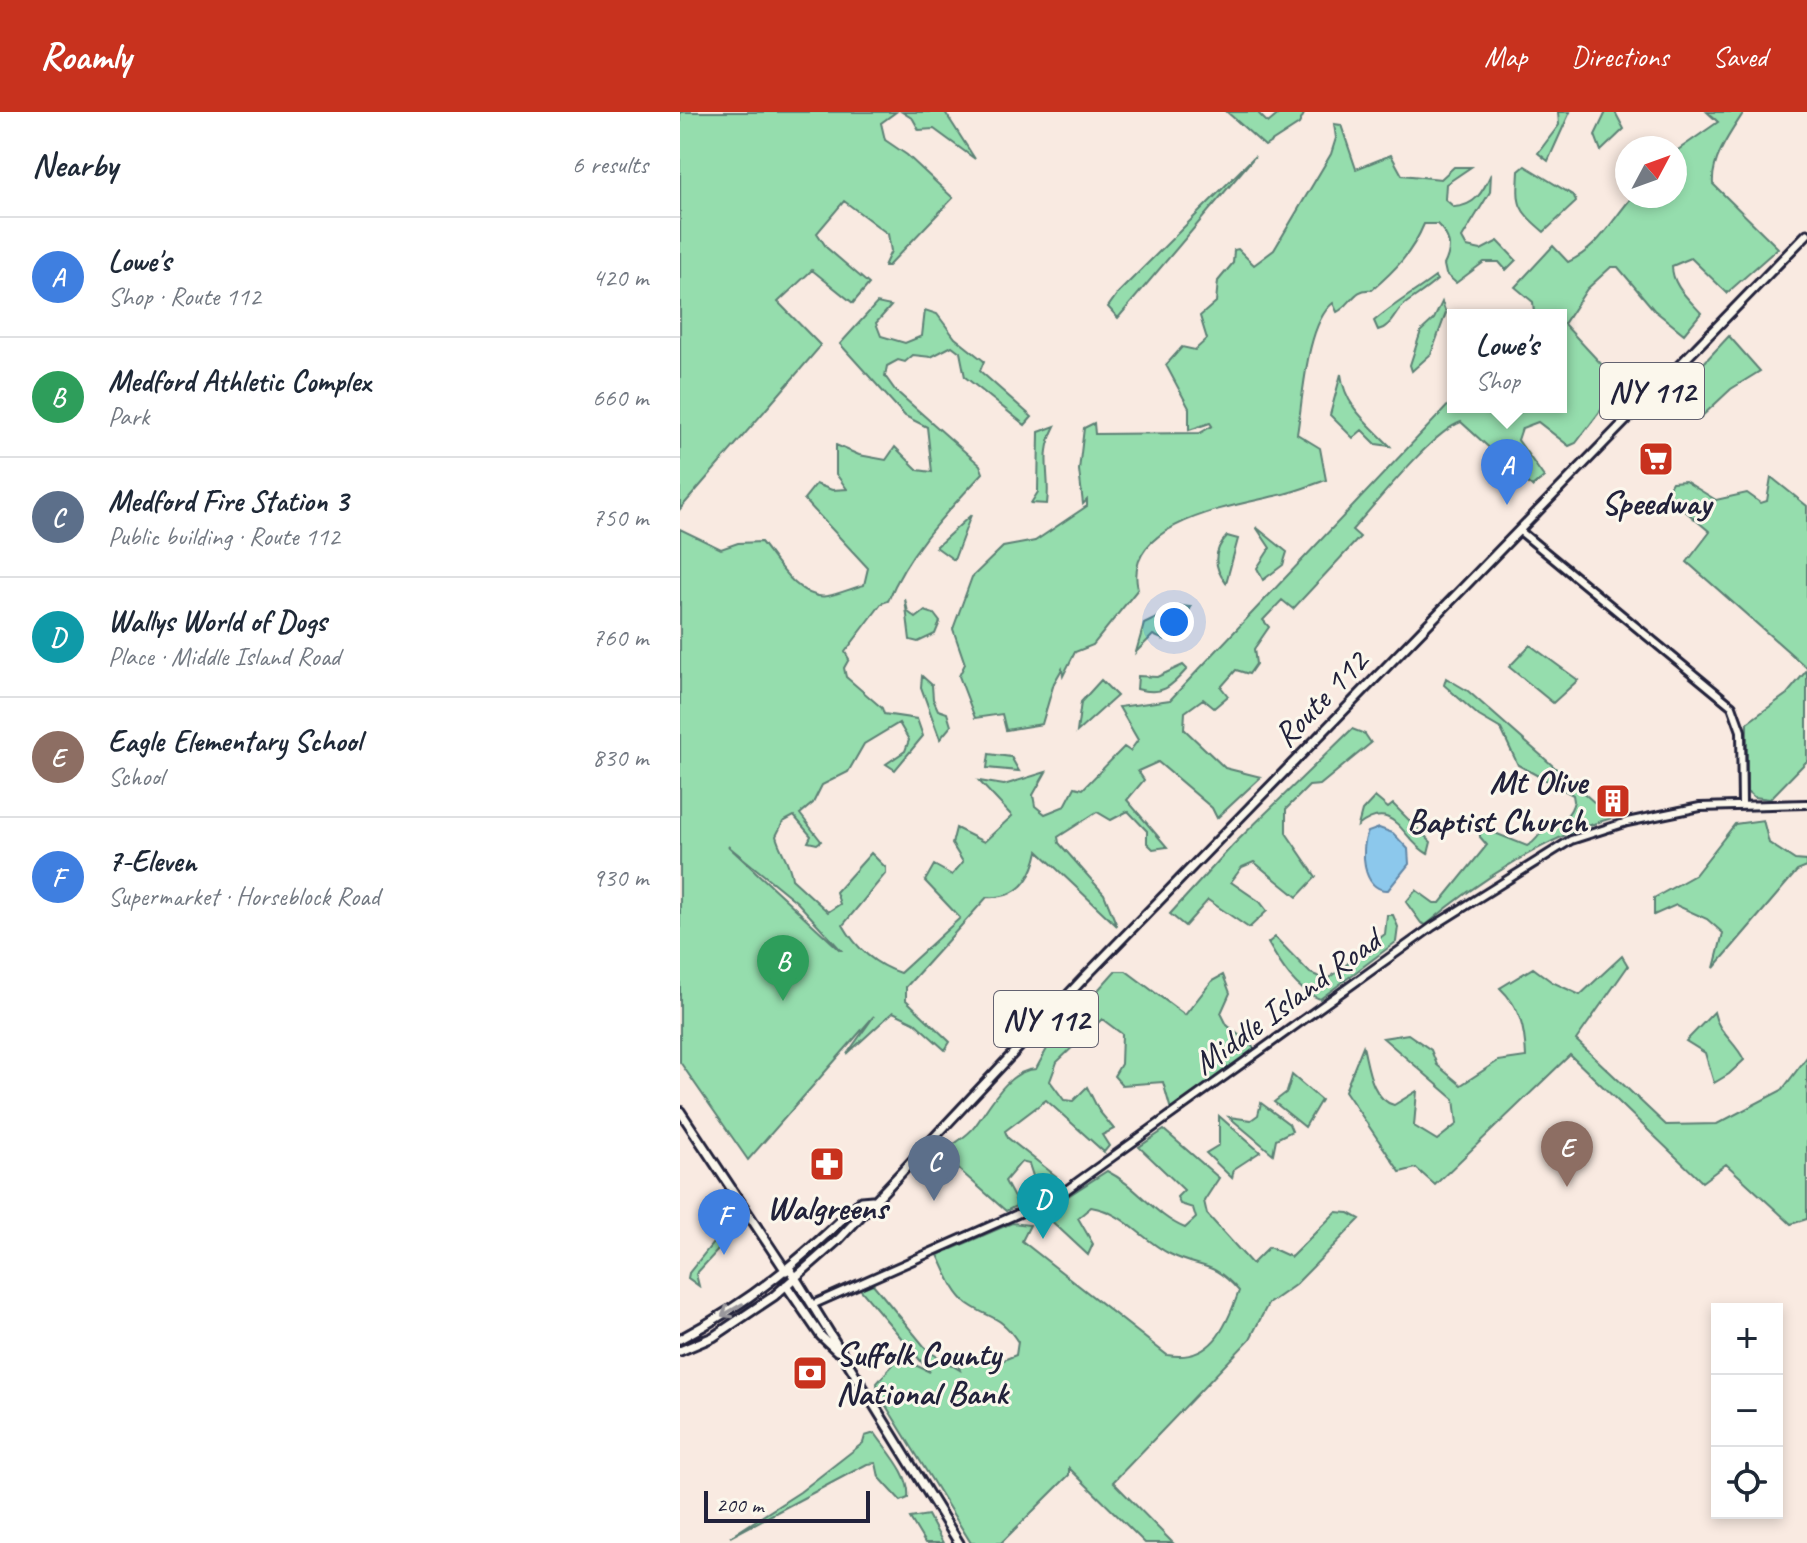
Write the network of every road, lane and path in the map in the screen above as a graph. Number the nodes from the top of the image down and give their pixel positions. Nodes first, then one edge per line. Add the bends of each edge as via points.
1 (1807, 234) edge
2 (1520, 531) junction
3 (1742, 804) junction
4 (1807, 804) edge
5 (680, 1111) edge
6 (872, 1200) junction
7 (785, 1272) junction
8 (796, 1279) junction
9 (787, 1286) junction
10 (814, 1304) junction
11 (680, 1339) edge
12 (680, 1351) edge
13 (841, 1354) junction
14 (959, 1543) edge

1 - 2 main road, Route 112 / NY 112
2 - 3 street via 1732,706 1741,731
2 - 6 main road, Route 112 / NY 112
3 - 4 street, Middle Island Road
3 - 10 street, Middle Island Road via 1627,822 1571,840 1432,927 1058,1196
5 - 7 main road
6 - 7 main road, Route 112 / NY 112 via 861,1201
6 - 8 main road, Route 112 / NY 112
7 - 8 main road
7 - 9 main road
7 -> 11 main road, Route 112 / NY 112 via 735,1309
8 - 9 main road, Route 112 / NY 112
8 - 10 main road
9 - 12 main road, Route 112 / NY 112 via 713,1337
9 - 13 main road via 821,1336
10 - 13 main road
13 - 14 main road

